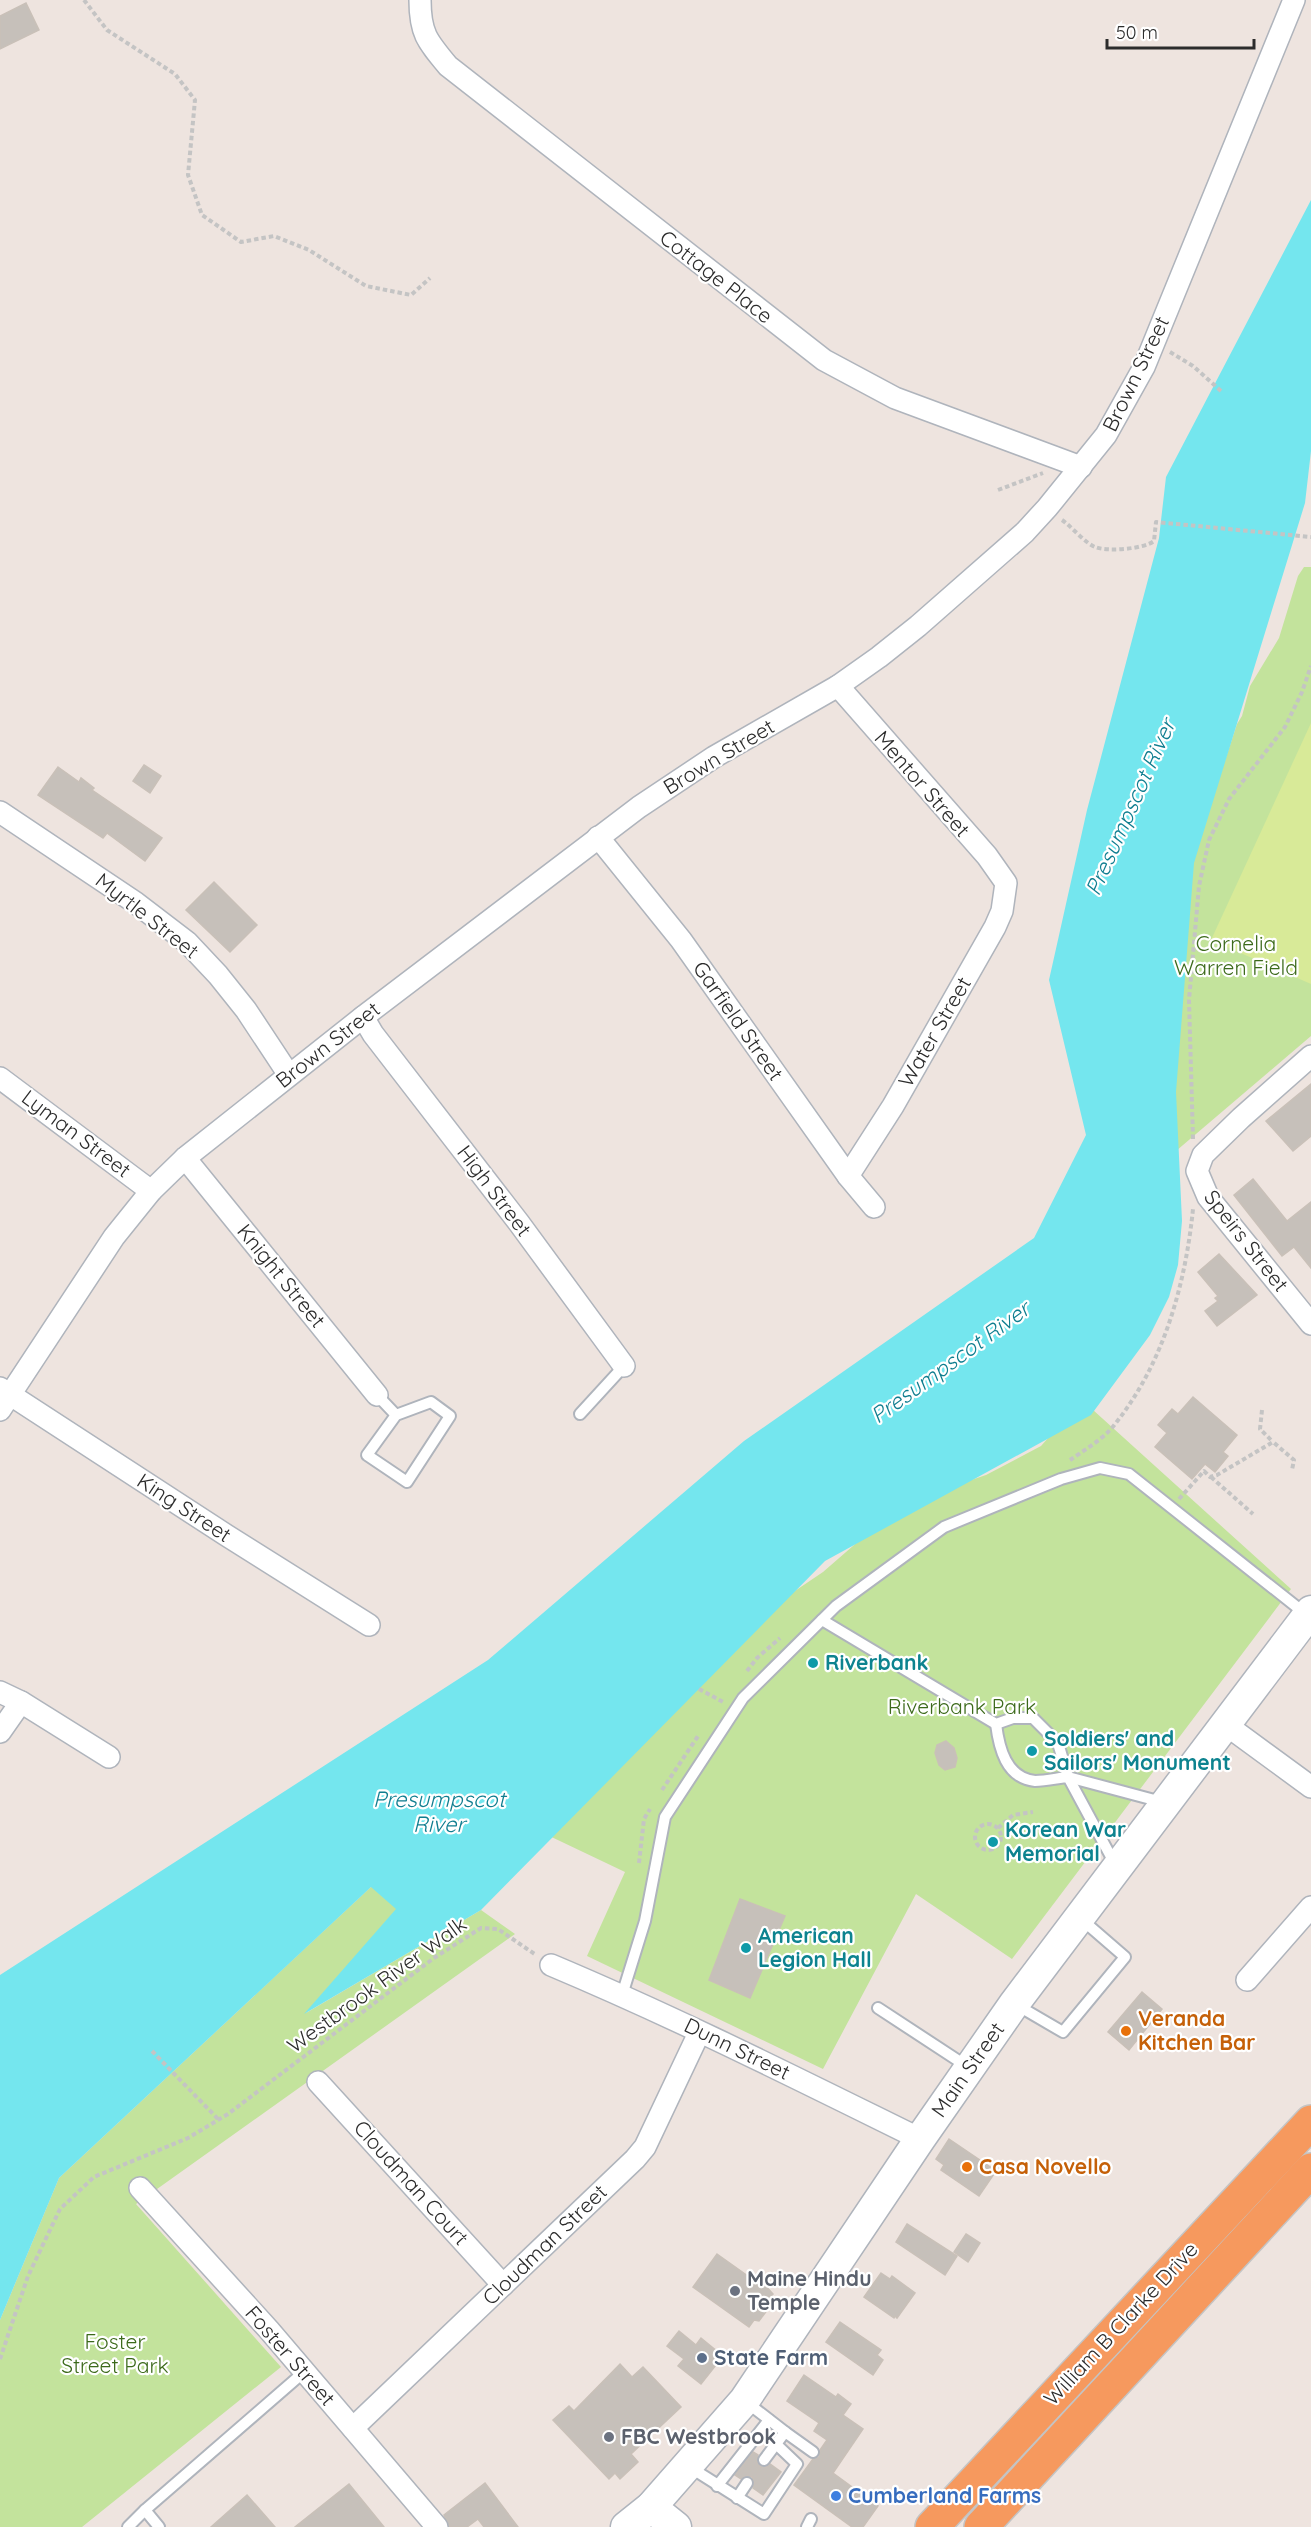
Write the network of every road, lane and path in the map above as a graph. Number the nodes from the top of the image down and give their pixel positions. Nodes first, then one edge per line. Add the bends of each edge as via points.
1 (84, 0) edge
2 (420, 0) edge
3 (1294, 0) edge
4 (430, 278) dead end
5 (1154, 343) junction
6 (1221, 391) dead end
7 (1061, 459) junction
8 (1081, 467) junction
9 (998, 490) dead end
10 (1047, 508) junction
11 (1311, 537) edge
12 (1311, 666) edge
13 (838, 686) junction
14 (0, 812) edge
15 (598, 837) junction
16 (1006, 883) joint
17 (363, 1017) junction
18 (1311, 1056) edge
19 (289, 1075) junction
20 (0, 1078) edge
21 (185, 1158) junction
22 (1197, 1171) junction
23 (848, 1176) junction
24 (151, 1191) junction
25 (874, 1207) dead end
26 (1311, 1324) edge
27 (624, 1366) joint
28 (376, 1395) joint
29 (4, 1397) edge
30 (1262, 1410) dead end
31 (580, 1414) dead end
32 (396, 1415) junction
33 (1274, 1442) junction
34 (1064, 1464) dead end
35 (1292, 1470) dead end
36 (1210, 1477) junction
37 (1171, 1508) junction
38 (1253, 1514) dead end
39 (1309, 1613) edge
40 (822, 1620) junction
41 (369, 1625) dead end
42 (782, 1636) dead end
43 (743, 1676) dead end
44 (699, 1689) dead end
45 (0, 1692) edge
46 (730, 1694) dead end
47 (21, 1701) junction
48 (720, 1701) dead end
49 (716, 1712) dead end
50 (996, 1724) junction
51 (1225, 1724) junction
52 (702, 1730) dead end
53 (0, 1732) edge
54 (109, 1757) dead end
55 (1068, 1777) junction
56 (1311, 1787) edge
57 (657, 1799) dead end
58 (1166, 1803) junction
59 (651, 1809) dead end
60 (1033, 1812) dead end
61 (998, 1828) junction
62 (639, 1864) dead end
63 (1117, 1868) junction
64 (1311, 1907) edge
65 (1079, 1918) junction
66 (551, 1965) joint
67 (1247, 1980) dead end
68 (622, 1995) junction
69 (1014, 2004) junction
70 (878, 2008) dead end
71 (699, 2033) junction
72 (152, 2051) dead end
73 (970, 2068) junction
74 (318, 2082) dead end
75 (219, 2120) junction
76 (1311, 2122) edge
77 (920, 2139) junction
78 (1311, 2170) edge
79 (140, 2188) dead end
80 (503, 2285) junction
81 (0, 2360) edge
82 (304, 2372) junction
83 (744, 2401) junction
84 (769, 2420) junction
85 (353, 2428) junction
86 (785, 2432) junction
87 (776, 2444) junction
88 (813, 2452) dead end
89 (764, 2460) dead end
90 (688, 2466) junction
91 (747, 2483) dead end
92 (717, 2486) junction
93 (736, 2499) junction
94 (651, 2507) junction
95 (145, 2510) junction
96 (128, 2527) edge
97 (159, 2527) edge
98 (438, 2527) edge
99 (626, 2527) edge
100 (676, 2527) edge
101 (932, 2527) edge
102 (981, 2527) edge

1 - 4 path via 108,30 175,74 195,100 188,175 202,215 241,242 274,236 309,250 366,286 411,295
2 - 7 street, Cottage Place via 420,24 432,48 448,66 824,360 895,398
3 - 5 street, Brown Street
5 - 6 path via 1193,366
5 - 8 street, Brown Street via 1106,435
7 - 8 street, Cottage Place
7 - 9 path via 1047,471
8 - 10 street, Brown Street
10 - 11 path via 1094,547 1149,545 1154,541 1156,522
10 - 13 street, Brown Street via 918,626
12 - 22 path via 1285,727 1229,799 1209,840 1199,886 1189,999
13 - 15 street, Brown Street via 714,757
13 - 16 street, Mentor Street via 987,856
14 - 19 street, Myrtle Street via 187,942 246,1010
15 - 17 street, Brown Street
15 - 23 street, Garfield Street via 681,940
16 - 23 street, Water Street via 995,927 893,1106
17 - 19 street, Brown Street
17 - 27 street, High Street
18 - 22 street, Speirs Street via 1203,1155
19 - 21 street, Brown Street
20 - 24 street, Lyman Street
21 - 24 street, Brown Street
21 - 28 street, Knight Street
22 - 26 street, Speirs Street via 1208,1197
22 - 34 path via 1178,1299 1148,1375 1109,1431
23 - 25 street, Garfield Street
24 - 29 street, Brown Street via 114,1237
27 - 31 lane
28 - 32 lane
29 - 41 street, King Street
30 - 33 path via 1260,1429
32 - 32 lane via 367,1455 407,1482 450,1416 431,1402
33 - 35 path via 1294,1460
33 - 36 path
36 - 37 path via 1204,1471
36 - 38 path
37 - 39 lane
37 - 40 lane via 1129,1474 1100,1467 1061,1479 944,1527
39 - 51 main road, Main Street
40 - 50 lane
40 - 68 lane via 743,1698 665,1817 645,1921
42 - 43 path
44 - 48 path
45 - 47 street
46 - 49 path
47 - 53 street
47 - 54 street
50 - 55 lane via 1000,1751 1014,1772 1034,1781
50 - 55 lane via 1013,1718 1033,1718 1058,1743
51 - 56 street
51 - 58 main road, Main Street
52 - 57 path
55 - 58 lane
55 - 63 lane
58 - 63 main road, Main Street
59 - 62 path via 644,1819
60 - 61 path via 1013,1815
61 - 61 path via 980,1826 977,1844 987,1849 998,1846
63 - 65 main road, Main Street
64 - 67 street
65 - 69 main road, Main Street
65 - 69 lane via 1125,1957 1063,2032
66 - 68 street, Dunn Street
66 - 75 path, Westbrook River Walk via 498,1929 481,1928 434,1958
68 - 71 street, Dunn Street
69 - 73 main road, Main Street
70 - 73 lane
71 - 77 street, Dunn Street
71 - 80 street, Cloudman Street via 645,2147
72 - 75 path
73 - 77 main road, Main Street
74 - 80 street, Cloudman Court
75 - 81 path, Westbrook River Walk via 188,2138 94,2177 60,2209 28,2276
76 - 101 highway, William B Clarke Drive
77 - 83 main road, Main Street
78 - 102 highway, William B Clarke Drive
79 - 82 street, Foster Street
80 - 85 street, Cloudman Street
82 - 85 street, Foster Street
82 - 95 lane
83 - 84 lane
83 - 90 main road, Main Street
84 - 86 lane
84 - 92 lane
85 - 98 street, Foster Street
86 - 87 lane
86 - 88 lane
87 - 89 lane
87 - 93 lane via 797,2464 764,2514
90 - 92 lane
90 - 94 main road, Main Street
91 - 93 lane
92 - 93 lane
94 - 99 main road, Main Street
94 - 100 main road
95 - 96 lane
95 - 97 lane

